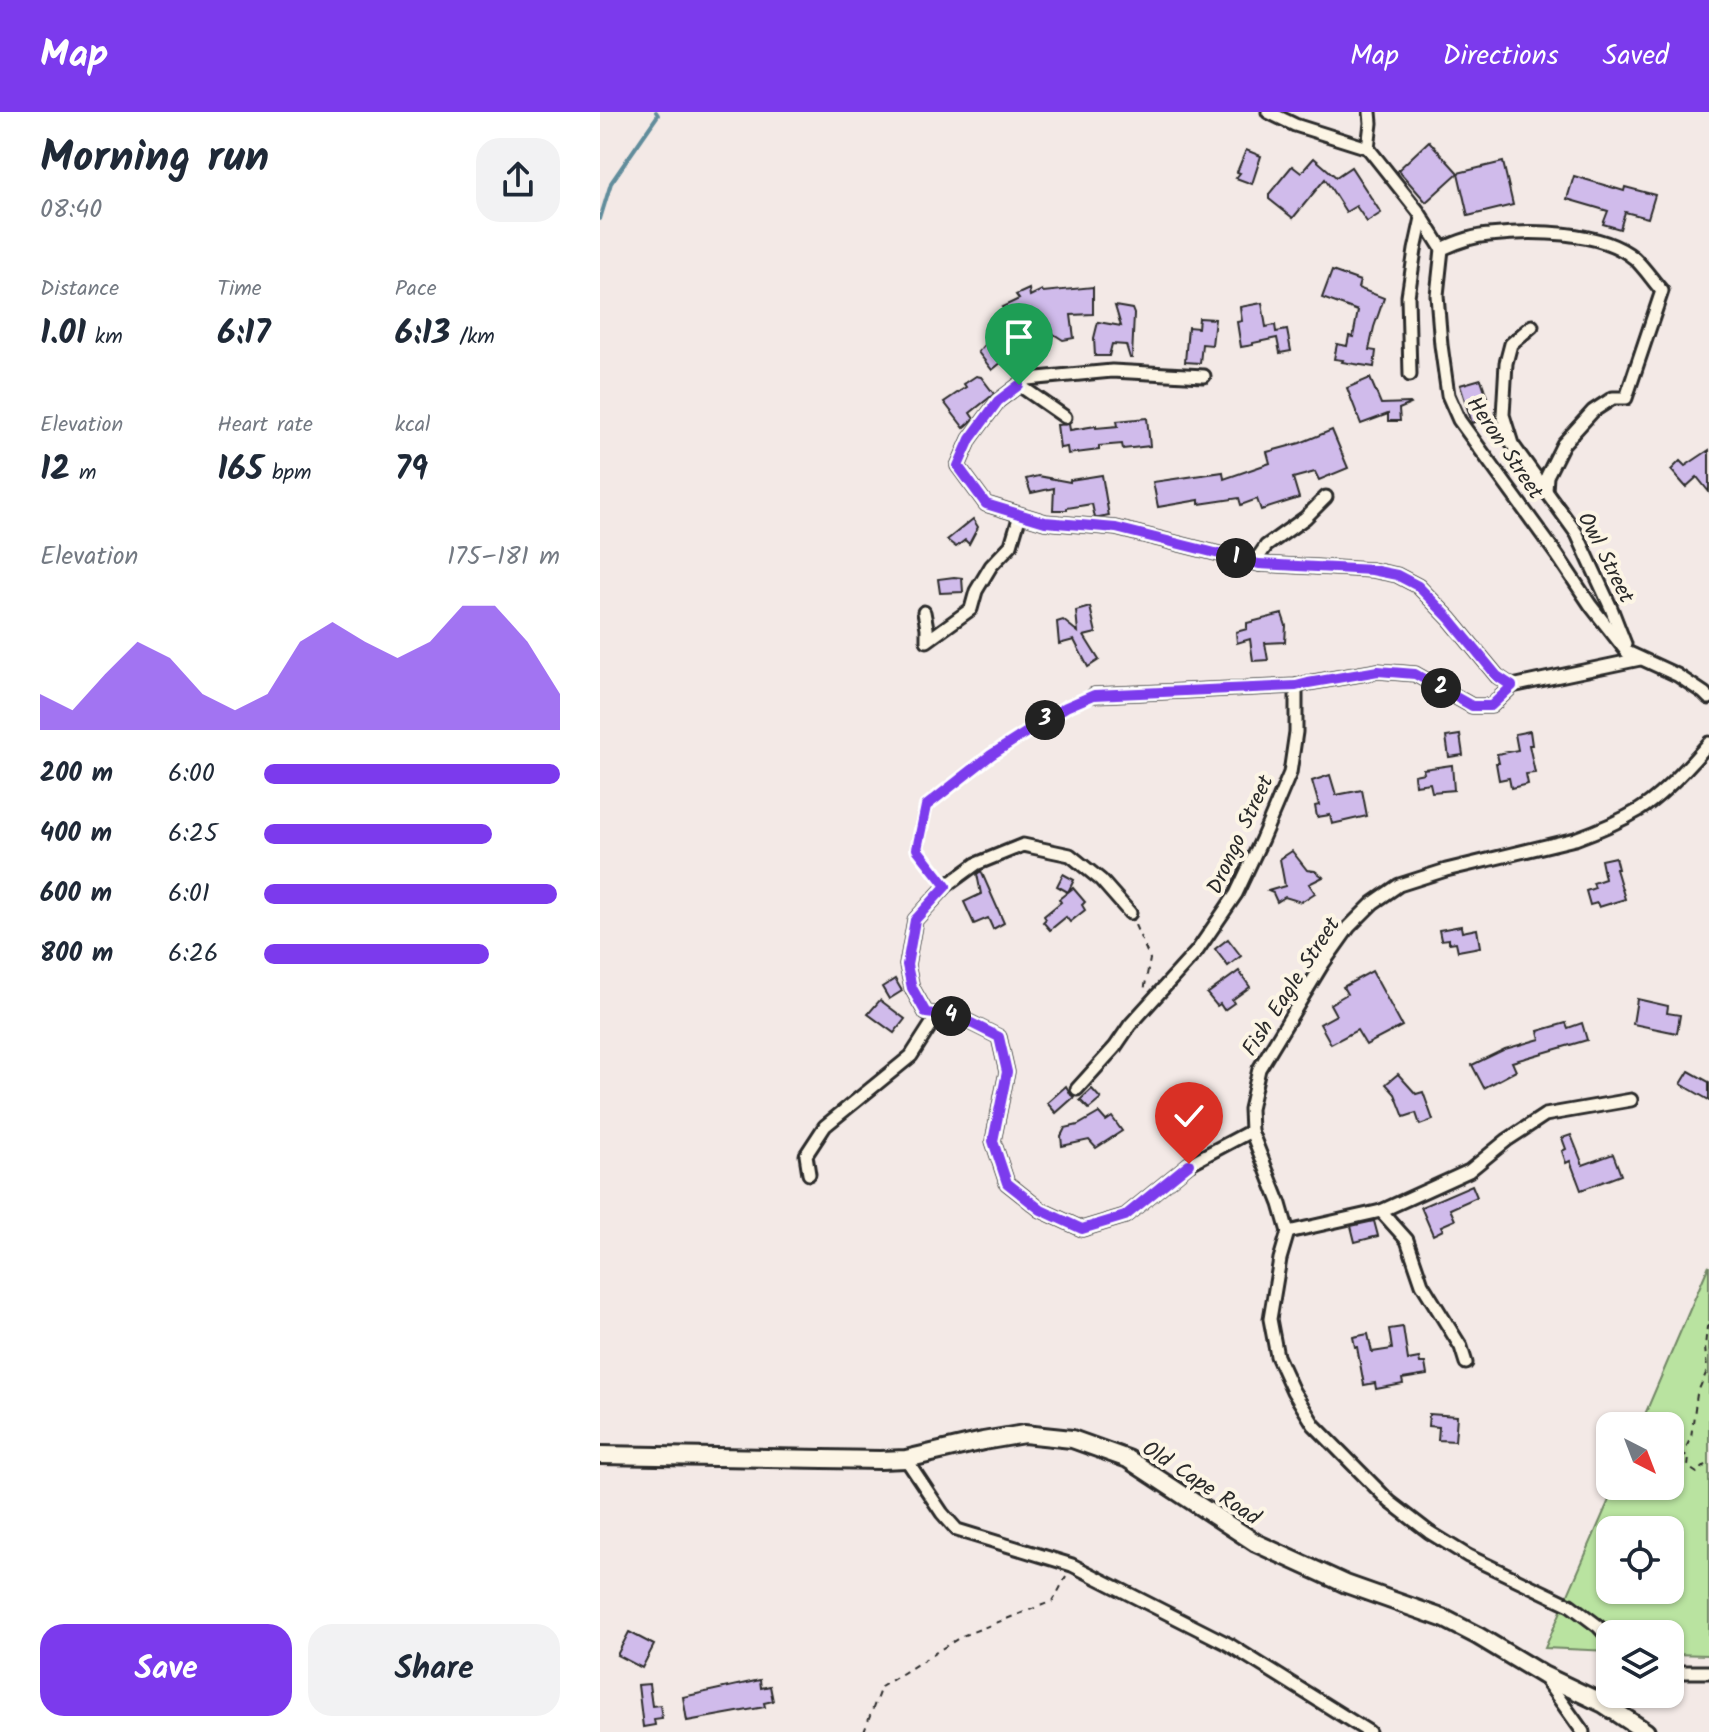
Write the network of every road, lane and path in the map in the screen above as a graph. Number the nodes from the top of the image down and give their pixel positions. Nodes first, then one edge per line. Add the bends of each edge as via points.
1 (1268, 112) edge
2 (1370, 112) edge
3 (1368, 148) junction
4 (1422, 218) junction
5 (1442, 249) junction
6 (1532, 326) dead end
7 (1410, 375) dead end
8 (1204, 376) dead end
9 (1019, 385) junction
10 (1065, 417) dead end
11 (1546, 491) junction
12 (1326, 497) dead end
13 (1020, 515) junction
14 (1259, 564) junction
15 (924, 612) dead end
16 (1627, 652) junction
17 (1640, 659) junction
18 (1296, 686) junction
19 (1512, 686) junction
20 (1094, 695) joint
21 (1709, 698) edge
22 (1709, 743) edge
23 (946, 886) junction
24 (1130, 913) joint
25 (938, 1014) junction
26 (1139, 1017) junction
27 (1077, 1089) dead end
28 (1631, 1100) dead end
29 (1251, 1131) junction
30 (809, 1174) dead end
31 (1381, 1211) junction
32 (1288, 1232) junction
33 (1709, 1325) edge
34 (1466, 1363) dead end
35 (600, 1455) edge
36 (906, 1459) junction
37 (1709, 1462) edge
38 (1072, 1565) junction
39 (1596, 1624) edge
40 (1684, 1672) edge
41 (1709, 1672) edge
42 (1543, 1675) junction
43 (1596, 1695) edge
44 (1618, 1708) edge
45 (864, 1732) edge
46 (1369, 1732) edge
47 (1583, 1732) edge
48 (1646, 1732) edge

1 - 3 street
2 - 3 street
3 - 4 street
4 - 5 street
4 - 7 street via 1408,296
5 - 11 street via 1489,235 1573,234 1635,258 1662,291 1626,398 1613,398 1593,411 1563,444 1547,476
5 - 16 street, Heron Street via 1437,295 1441,345 1448,395 1459,420
6 - 11 street, Owl Street via 1511,344 1503,415 1512,444
8 - 9 street via 1112,371 1027,379
9 - 10 street
9 - 13 street via 998,401 958,466 986,504
11 - 16 street, Owl Street via 1577,534
12 - 14 street via 1266,546
13 - 14 street via 1116,528
13 - 15 street via 1011,545 991,566 971,609 927,641
14 - 19 street via 1397,575 1418,586 1497,676
16 - 17 street, Heron Street
17 - 19 street
17 - 21 street, Heron Street via 1677,675
18 - 19 street via 1378,671 1415,674 1472,706 1491,706
18 - 20 street
18 - 26 street, Drongo Street via 1290,773 1236,894 1197,951
20 - 23 path via 991,755 926,806 917,849
22 - 29 street, Fish Eagle Street via 1641,809 1595,832 1399,885 1373,903 1322,965 1259,1069
23 - 24 street via 976,864 1023,845 1070,855
23 - 25 street via 915,920 907,965 926,1013
24 - 26 path via 1150,959
25 - 29 street via 959,1017 999,1037 1007,1072 993,1141 1007,1183 1041,1210 1082,1229 1125,1216 1189,1164
25 - 30 street via 911,1056 825,1126 806,1155
26 - 27 street, Drongo Street
28 - 31 street via 1545,1115 1469,1171
29 - 32 street, Fish Eagle Street
31 - 32 street
31 - 34 street via 1407,1240 1422,1284
32 - 39 street via 1270,1319 1277,1356 1314,1425 1390,1502 1429,1532 1570,1605
33 - 37 path via 1707,1371 1683,1454 1697,1473
35 - 36 street, Old Cape Road
36 - 38 street via 957,1530
36 - 42 street, Old Cape Road via 1024,1434 1072,1439 1128,1459 1256,1543 1346,1584 1445,1619
38 - 45 path via 1053,1601 962,1636 881,1687
38 - 46 street via 1228,1644
40 - 41 street
42 - 43 street, Old Cape Road
42 - 47 street
44 - 48 street, Old Cape Road

